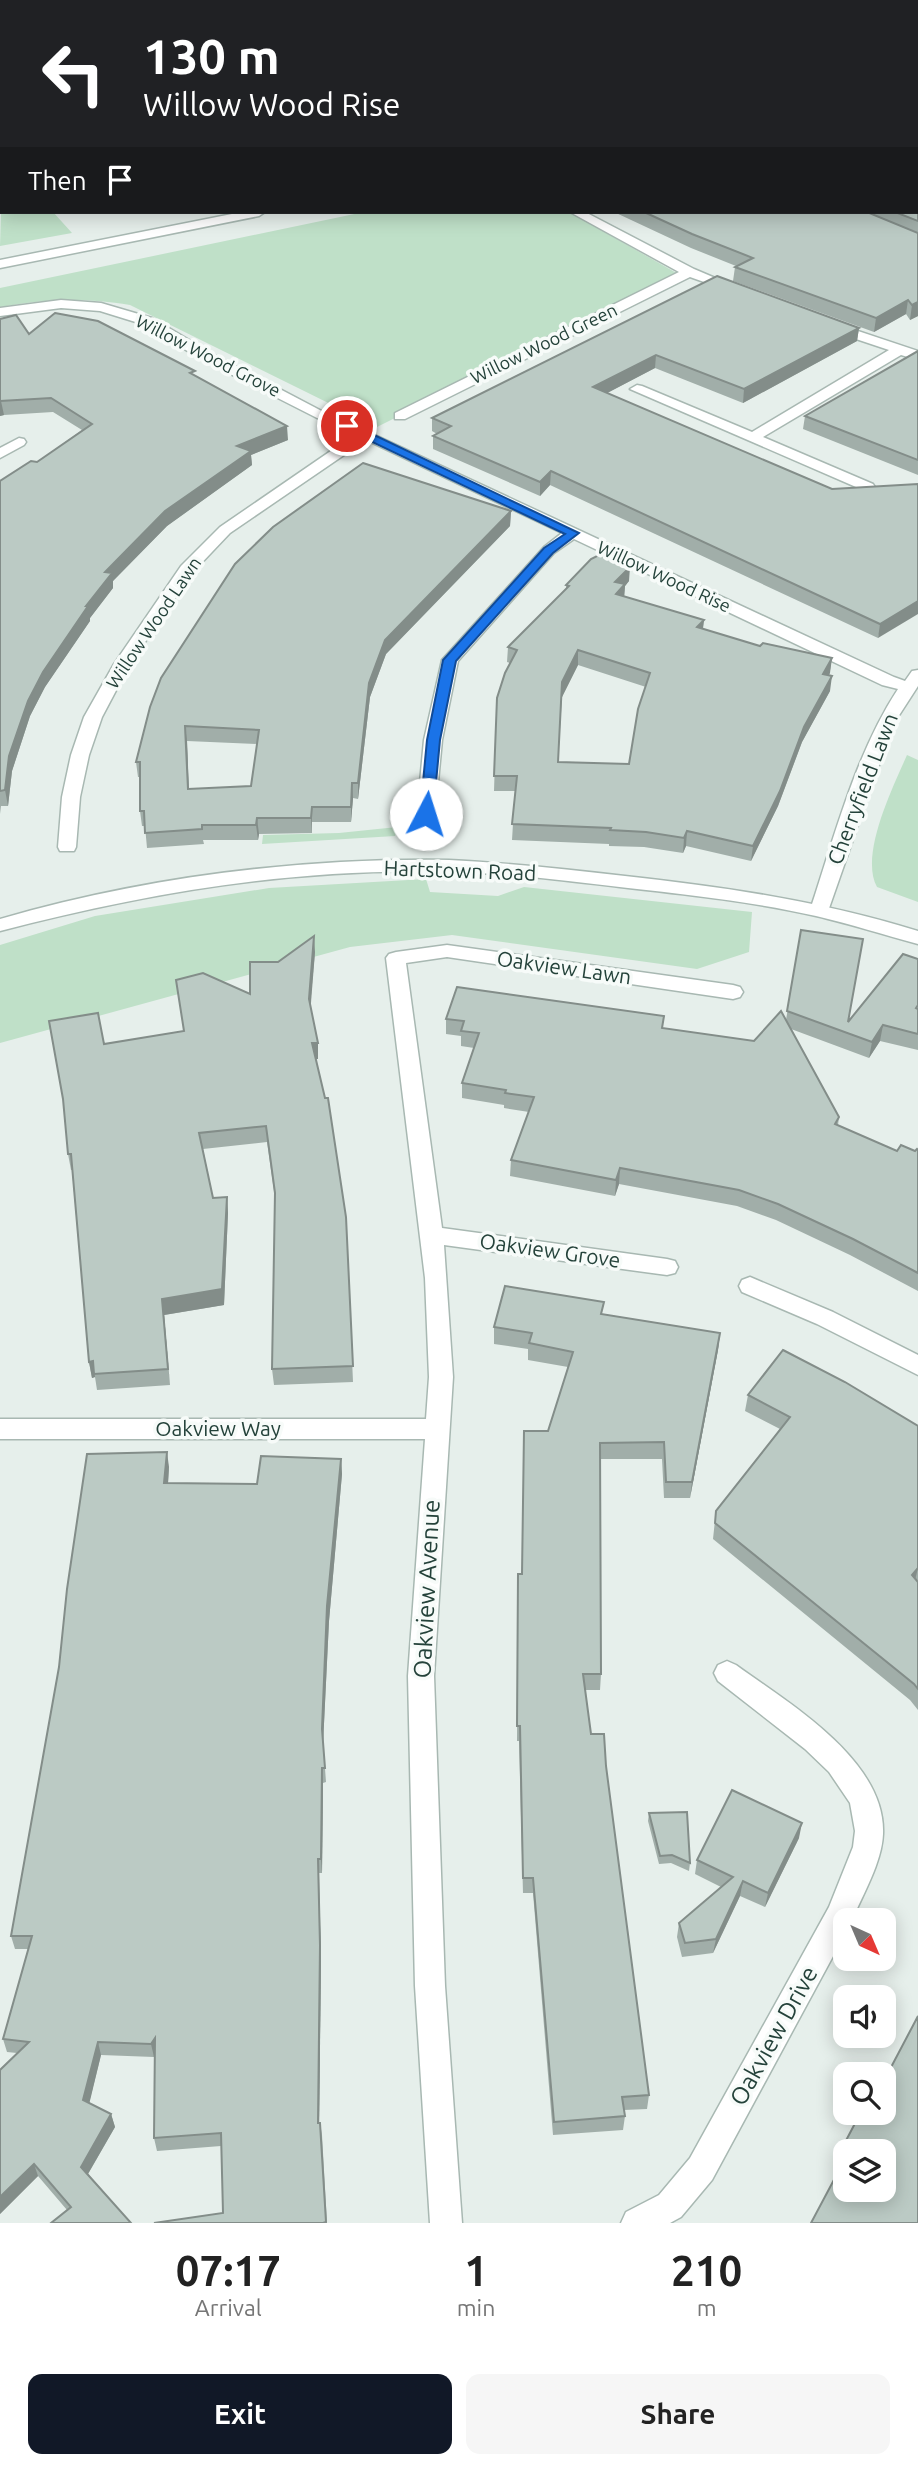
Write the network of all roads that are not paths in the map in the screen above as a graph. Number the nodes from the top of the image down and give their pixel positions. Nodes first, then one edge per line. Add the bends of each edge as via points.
1 (249, 214) edge
2 (580, 214) edge
3 (0, 264) edge
4 (689, 272) junction
5 (743, 292) edge
6 (0, 312) edge
7 (818, 321) edge
8 (899, 350) junction
9 (918, 356) edge
10 (637, 389) dead end
11 (400, 416) dead end
12 (328, 418) dead end
13 (347, 426) dead end
14 (365, 434) junction
15 (754, 438) junction
16 (19, 442) dead end
17 (0, 454) edge
18 (868, 487) edge
19 (573, 533) junction
20 (913, 681) edge
21 (426, 814) dead end
22 (67, 847) dead end
23 (820, 910) junction
24 (0, 925) edge
25 (918, 938) edge
26 (396, 958) joint
27 (733, 992) dead end
28 (434, 1235) junction
29 (667, 1267) dead end
30 (750, 1286) dead end
31 (918, 1366) edge
32 (0, 1429) edge
33 (437, 1429) junction
34 (727, 1674) dead end
35 (446, 2223) edge
36 (637, 2223) edge

1 - 3 street
2 - 4 street
4 - 5 street
4 - 11 street, Willow Wood Green
6 - 12 street, Willow Wood Grove via 61,304 101,307 147,321
7 - 8 street
8 - 9 street
8 - 15 street
10 - 15 street
13 - 14 street, Willow Wood Rise
14 - 19 street, Willow Wood Rise
14 - 22 street, Willow Wood Lawn via 225,530 187,569 117,672 93,718 71,797
15 - 18 street
16 - 17 street
19 - 20 street, Willow Wood Rise via 825,652
19 - 21 street via 548,551 450,660 433,740
20 - 23 street, Cherryfield Lawn via 895,705 878,744
23 - 24 street, Hartstown Road via 692,888 448,866 197,881 102,898
23 - 25 street, Hartstown Road
26 - 27 street, Oakview Lawn via 447,951
26 - 28 street, Oakview Avenue
28 - 29 street, Oakview Grove
28 - 33 street, Oakview Avenue via 441,1329
30 - 31 street
32 - 33 street, Oakview Way
33 - 35 street, Oakview Avenue via 421,1676 430,1986
34 - 36 street, Oakview Drive via 839,1763 863,1799 867,1847 840,1915 701,2169 670,2206

